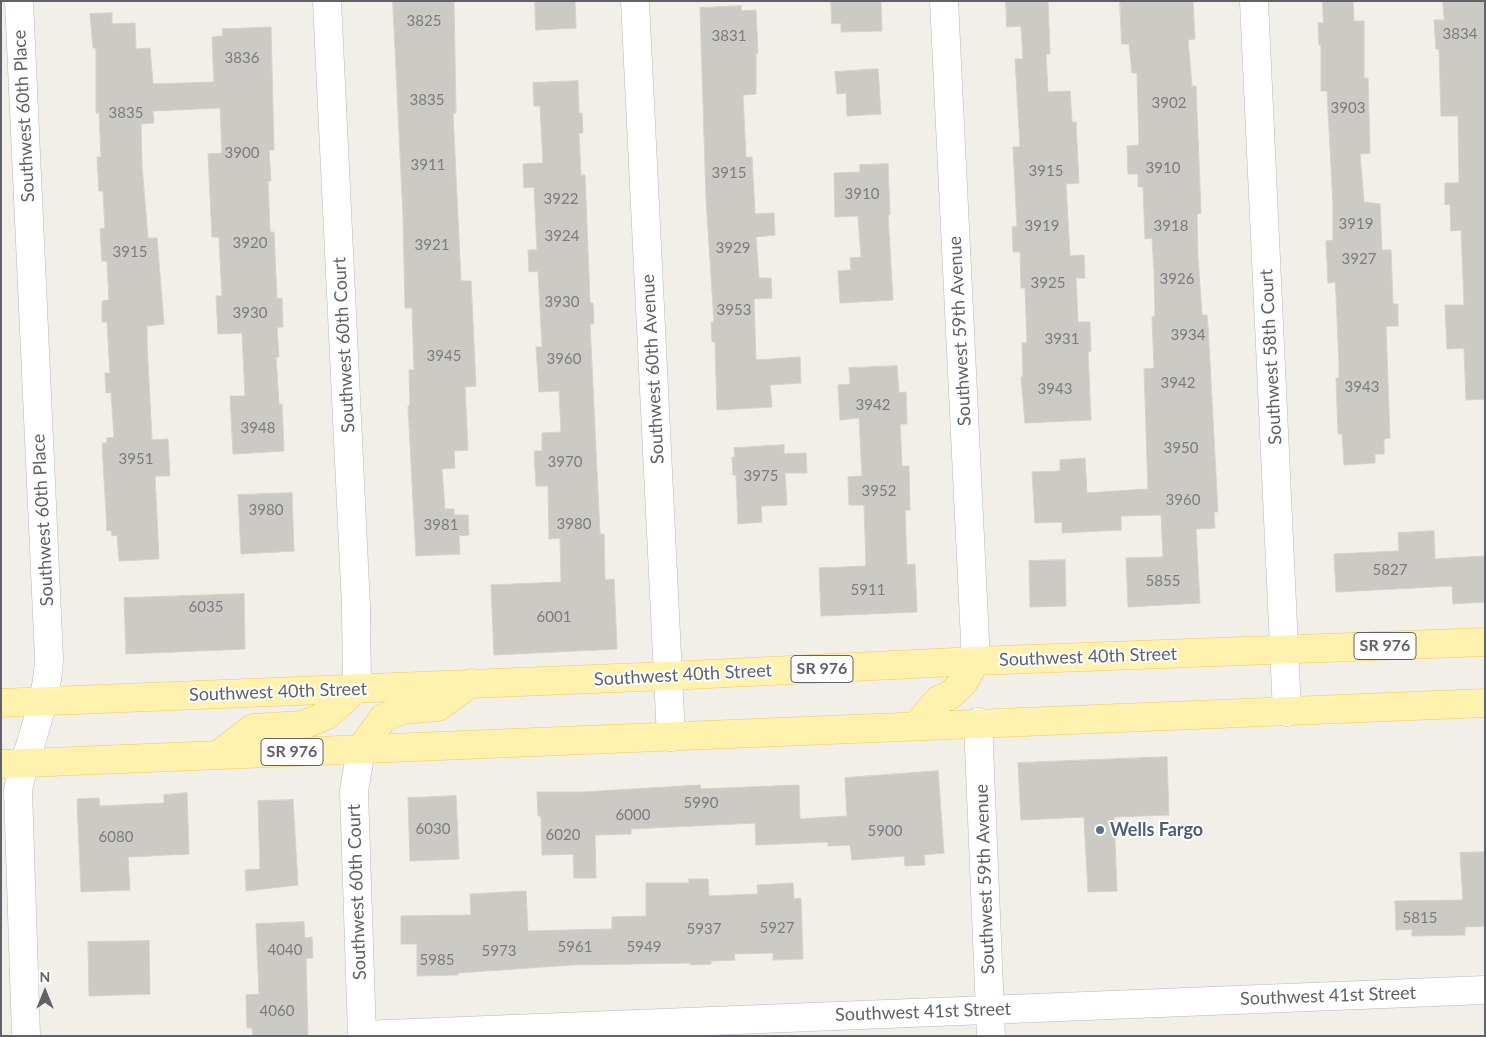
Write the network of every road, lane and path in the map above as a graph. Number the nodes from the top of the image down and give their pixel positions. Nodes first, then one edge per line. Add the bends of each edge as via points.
1 (19, 1) edge
2 (327, 1) edge
3 (635, 1) edge
4 (944, 1) edge
5 (1254, 1) edge
6 (1485, 642) edge
7 (1284, 651) junction
8 (976, 661) junction
9 (668, 676) junction
10 (471, 683) junction
11 (358, 688) junction
12 (43, 702) junction
13 (1, 703) edge
14 (1485, 703) edge
15 (1287, 712) junction
16 (978, 722) junction
17 (917, 725) junction
18 (671, 737) junction
19 (361, 748) junction
20 (218, 755) junction
21 (12, 764) edge
22 (1485, 990) edge
23 (990, 1023) edge
24 (362, 1035) edge
25 (26, 1036) edge

1 - 12 street, Southwest 60th Place via 49,658
2 - 11 street, Southwest 60th Court
3 - 9 street, Southwest 60th Avenue
4 - 8 street, Southwest 59th Avenue
5 - 7 street, Southwest 58th Court
6 - 7 main road, Southwest 40th Street / SR 976
7 - 8 main road, Southwest 40th Street / SR 976
7 - 15 street, Southwest 58th Court
8 - 9 main road, Southwest 40th Street / SR 976
8 - 17 main road via 963,683 950,695 938,700
9 - 10 main road, Southwest 40th Street / SR 976
9 - 18 street, Southwest 60th Avenue
10 - 11 main road, Southwest 40th Street / SR 976
10 - 19 main road via 438,707 402,710 383,718
11 - 12 main road, Southwest 40th Street / SR 976
11 - 20 main road via 327,715 303,725 253,728
12 - 13 main road, Southwest 40th Street / SR 976
12 - 21 street, Southwest 60th Place
14 - 15 main road, SR 976
15 - 16 main road, SR 976
16 - 17 main road, SR 976
16 - 23 street, Southwest 59th Avenue
17 - 18 main road, SR 976
18 - 19 main road, SR 976
19 - 20 main road, SR 976
19 - 24 street, Southwest 60th Court via 354,791
20 - 21 main road, SR 976
21 - 25 street, Southwest 60th Place via 18,790
22 - 23 street, Southwest 41st Street
23 - 24 street, Southwest 41st Street

